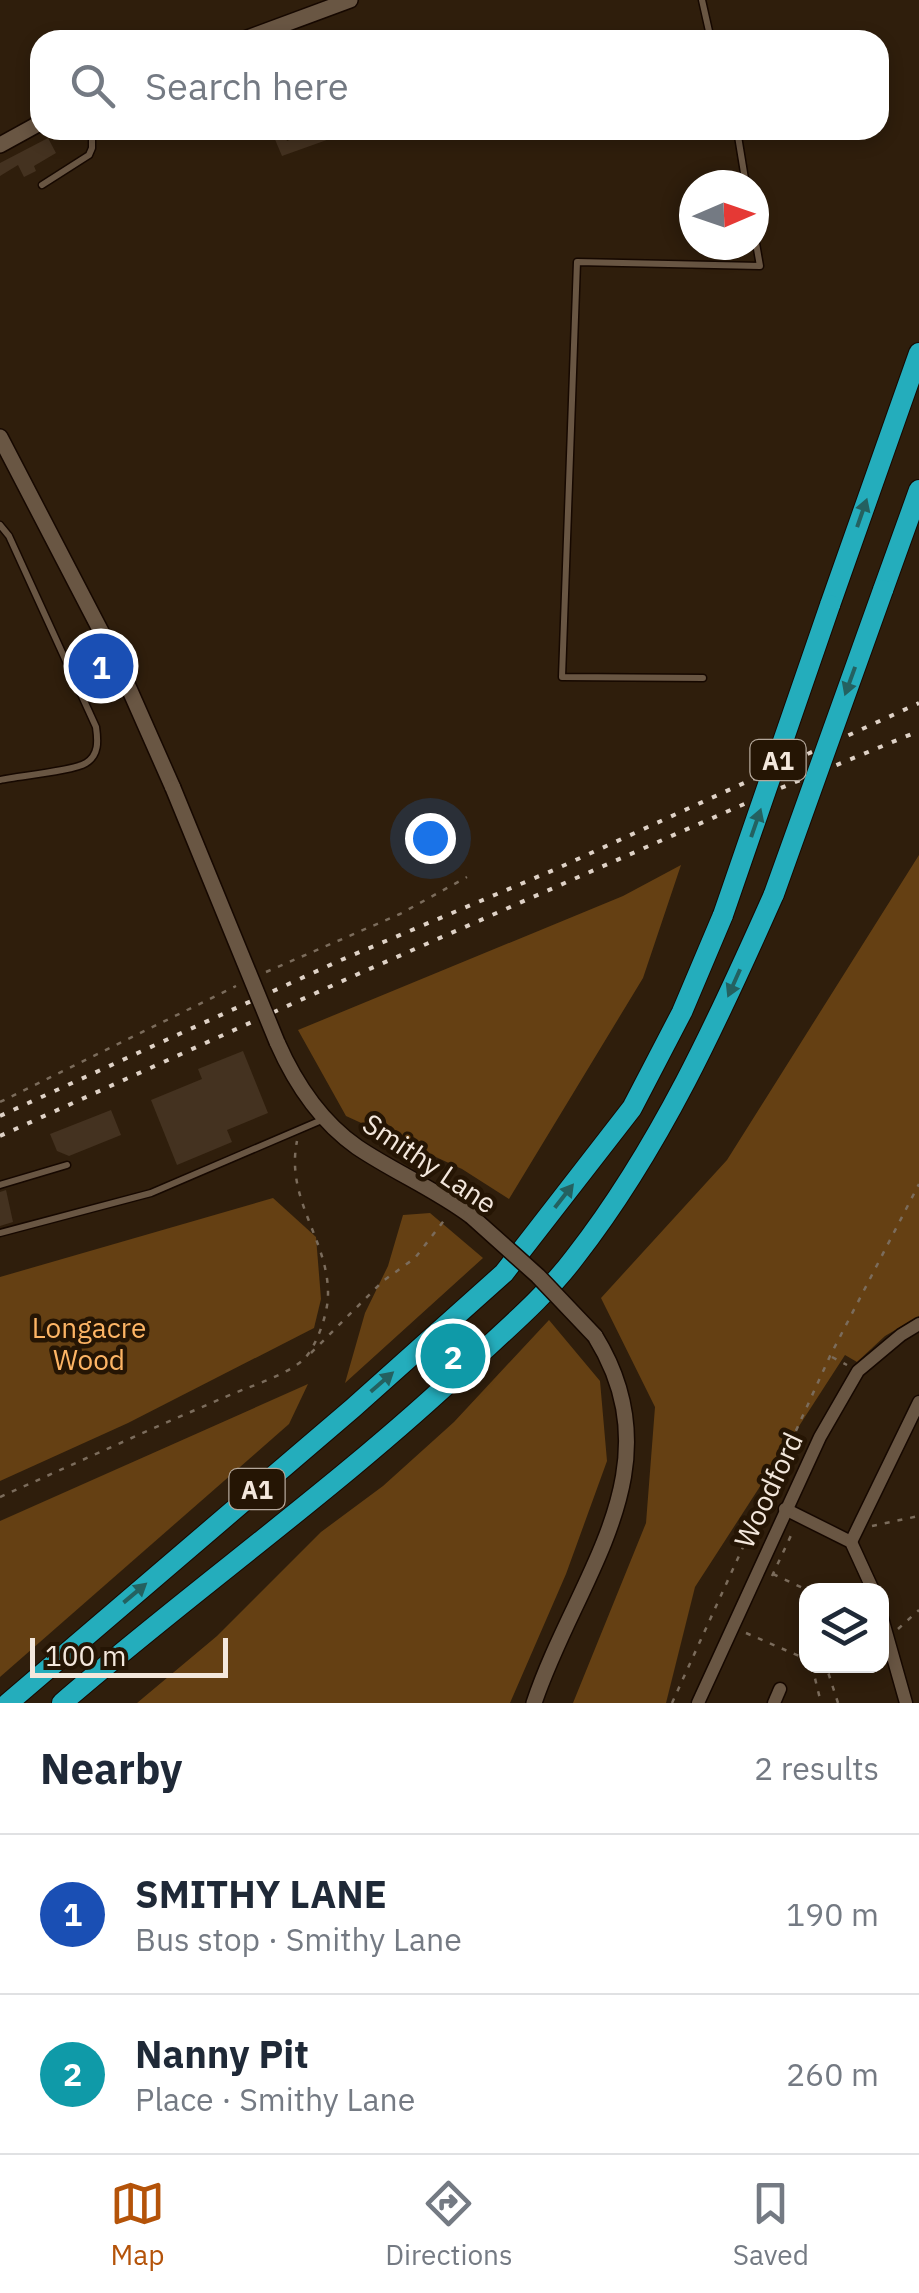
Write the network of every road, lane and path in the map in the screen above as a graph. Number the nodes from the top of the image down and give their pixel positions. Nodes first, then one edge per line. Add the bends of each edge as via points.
1 (350, 0) edge
2 (702, 0) edge
3 (269, 30) edge
4 (710, 30) edge
5 (30, 128) edge
6 (92, 140) edge
7 (739, 140) edge
8 (0, 145) edge
9 (744, 170) edge
10 (42, 186) dead end
11 (759, 260) edge
12 (919, 353) edge
13 (0, 438) edge
14 (919, 490) edge
15 (0, 525) edge
16 (703, 678) dead end
17 (0, 780) edge
18 (467, 877) dead end
19 (266, 972) dead end
20 (236, 986) dead end
21 (0, 1102) edge
22 (325, 1118) junction
23 (299, 1130) junction
24 (67, 1166) dead end
25 (919, 1184) edge
26 (0, 1185) edge
27 (456, 1205) junction
28 (0, 1234) edge
29 (919, 1324) edge
30 (308, 1355) junction
31 (830, 1356) junction
32 (858, 1371) junction
33 (919, 1402) edge
34 (905, 1432) junction
35 (919, 1437) edge
36 (0, 1497) edge
37 (785, 1510) junction
38 (919, 1516) edge
39 (854, 1536) junction
40 (772, 1574) dead end
41 (871, 1583) edge
42 (799, 1587) edge
43 (919, 1610) edge
44 (744, 1632) dead end
45 (889, 1636) edge
46 (889, 1645) edge
47 (799, 1656) edge
48 (814, 1673) edge
49 (828, 1673) edge
50 (780, 1689) dead end
51 (8, 1703) edge
52 (62, 1703) edge
53 (534, 1703) edge
54 (672, 1703) edge
55 (698, 1703) edge
56 (774, 1703) edge
57 (820, 1703) edge
58 (838, 1703) edge
59 (906, 1703) edge

1 - 3 street
2 - 4 lane
5 - 8 street
6 - 10 lane via 89,155
7 - 9 lane
11 - 16 lane via 760,266 577,262 562,677
51 -> 12 highway, A1, bridge via 504,1274 632,1108 723,915
13 - 22 street, Smithy Lane, bridge via 120,668 277,1042
14 -> 52 highway, A1, bridge via 774,894 715,1026 646,1152 574,1259 398,1429
15 - 17 lane via 98,741 83,766
18 - 19 path
20 - 21 path
22 - 23 lane
22 - 27 street, Smithy Lane via 359,1148
23 - 28 lane via 151,1192
23 - 30 path via 292,1162 297,1191 328,1290
24 - 26 lane
25 - 31 path
27 - 30 path via 415,1258
27 - 53 street, Smithy Lane, bridge via 595,1336 624,1400 627,1467 610,1528
29 - 32 street, Woodford
30 - 36 path
31 - 32 path
31 - 54 path
32 - 37 street, Woodford
33 - 34 street
34 - 35 street
34 - 39 street
37 - 39 street
37 - 55 street, Woodford
38 - 39 path
39 - 41 street
40 - 42 path
43 - 45 path
44 - 47 path
46 - 59 street
48 - 57 path
49 - 58 path
50 - 56 street

